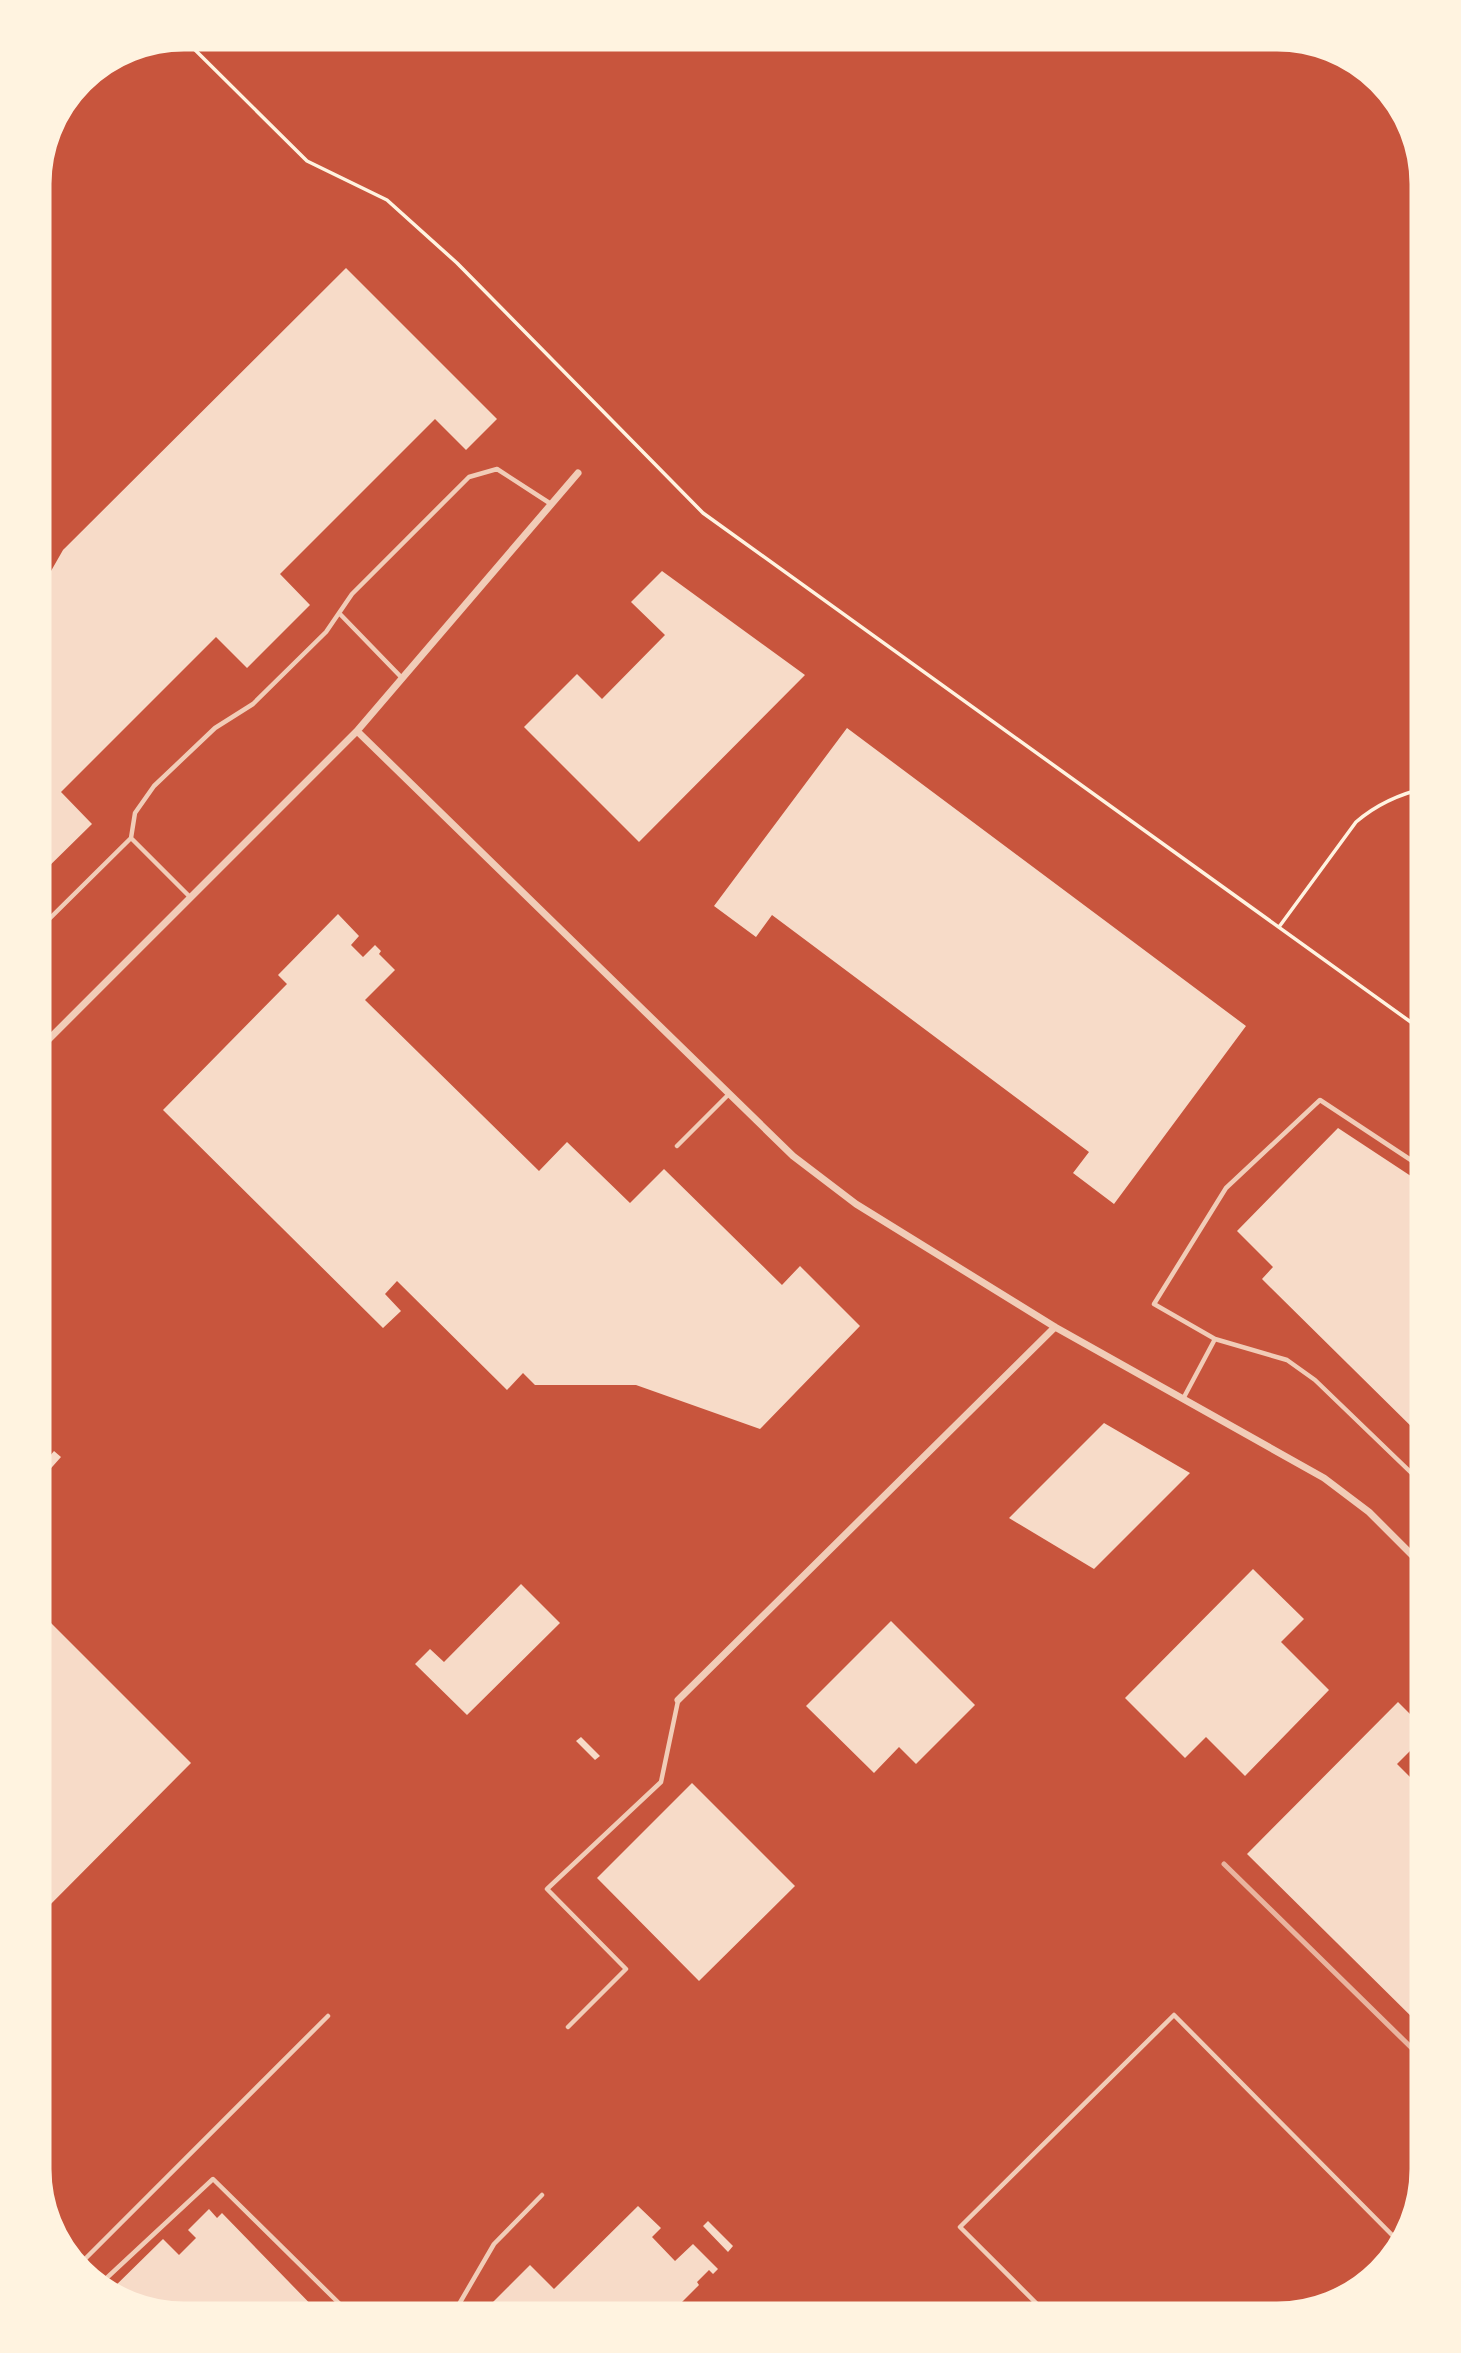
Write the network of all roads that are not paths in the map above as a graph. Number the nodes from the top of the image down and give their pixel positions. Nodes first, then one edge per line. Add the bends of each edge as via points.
1 (578, 473) dead end
2 (551, 504) junction
3 (339, 613) junction
4 (402, 679) junction
5 (357, 731) junction
6 (131, 838) junction
7 (191, 898) junction
8 (48, 921) edge
9 (48, 1041) edge
10 (729, 1094) junction
11 (677, 1146) dead end
12 (1414, 1162) edge
13 (1055, 1326) junction
14 (1215, 1339) junction
15 (1183, 1399) junction
16 (1414, 1476) edge
17 (1414, 1557) edge
18 (678, 1700) joint
19 (328, 2016) dead end
20 (568, 2027) dead end
21 (542, 2195) dead end
22 (1395, 2238) edge
23 (83, 2261) edge
24 (104, 2280) edge
25 (341, 2305) edge
26 (459, 2305) edge
27 (1039, 2306) edge

1 - 2 street
2 - 3 lane via 497,469 468,477 352,594
2 - 4 street
3 - 4 lane
3 - 6 lane via 326,632 253,704 215,728 155,786 135,813
4 - 5 street
5 - 7 street
5 - 10 street
6 - 7 lane
6 - 8 lane
7 - 9 street
10 - 11 lane
10 - 13 street via 793,1156 856,1204
12 - 14 lane via 1320,1100 1226,1188 1154,1304
13 - 15 street
13 - 18 street
14 - 15 lane
14 - 16 lane via 1287,1360 1315,1380
15 - 17 street via 1324,1478 1369,1512
18 - 20 lane via 661,1782 547,1889 626,1969
19 - 23 lane
21 - 26 lane via 494,2244
22 - 27 lane via 1174,2015 960,2227
24 - 25 lane via 213,2179

